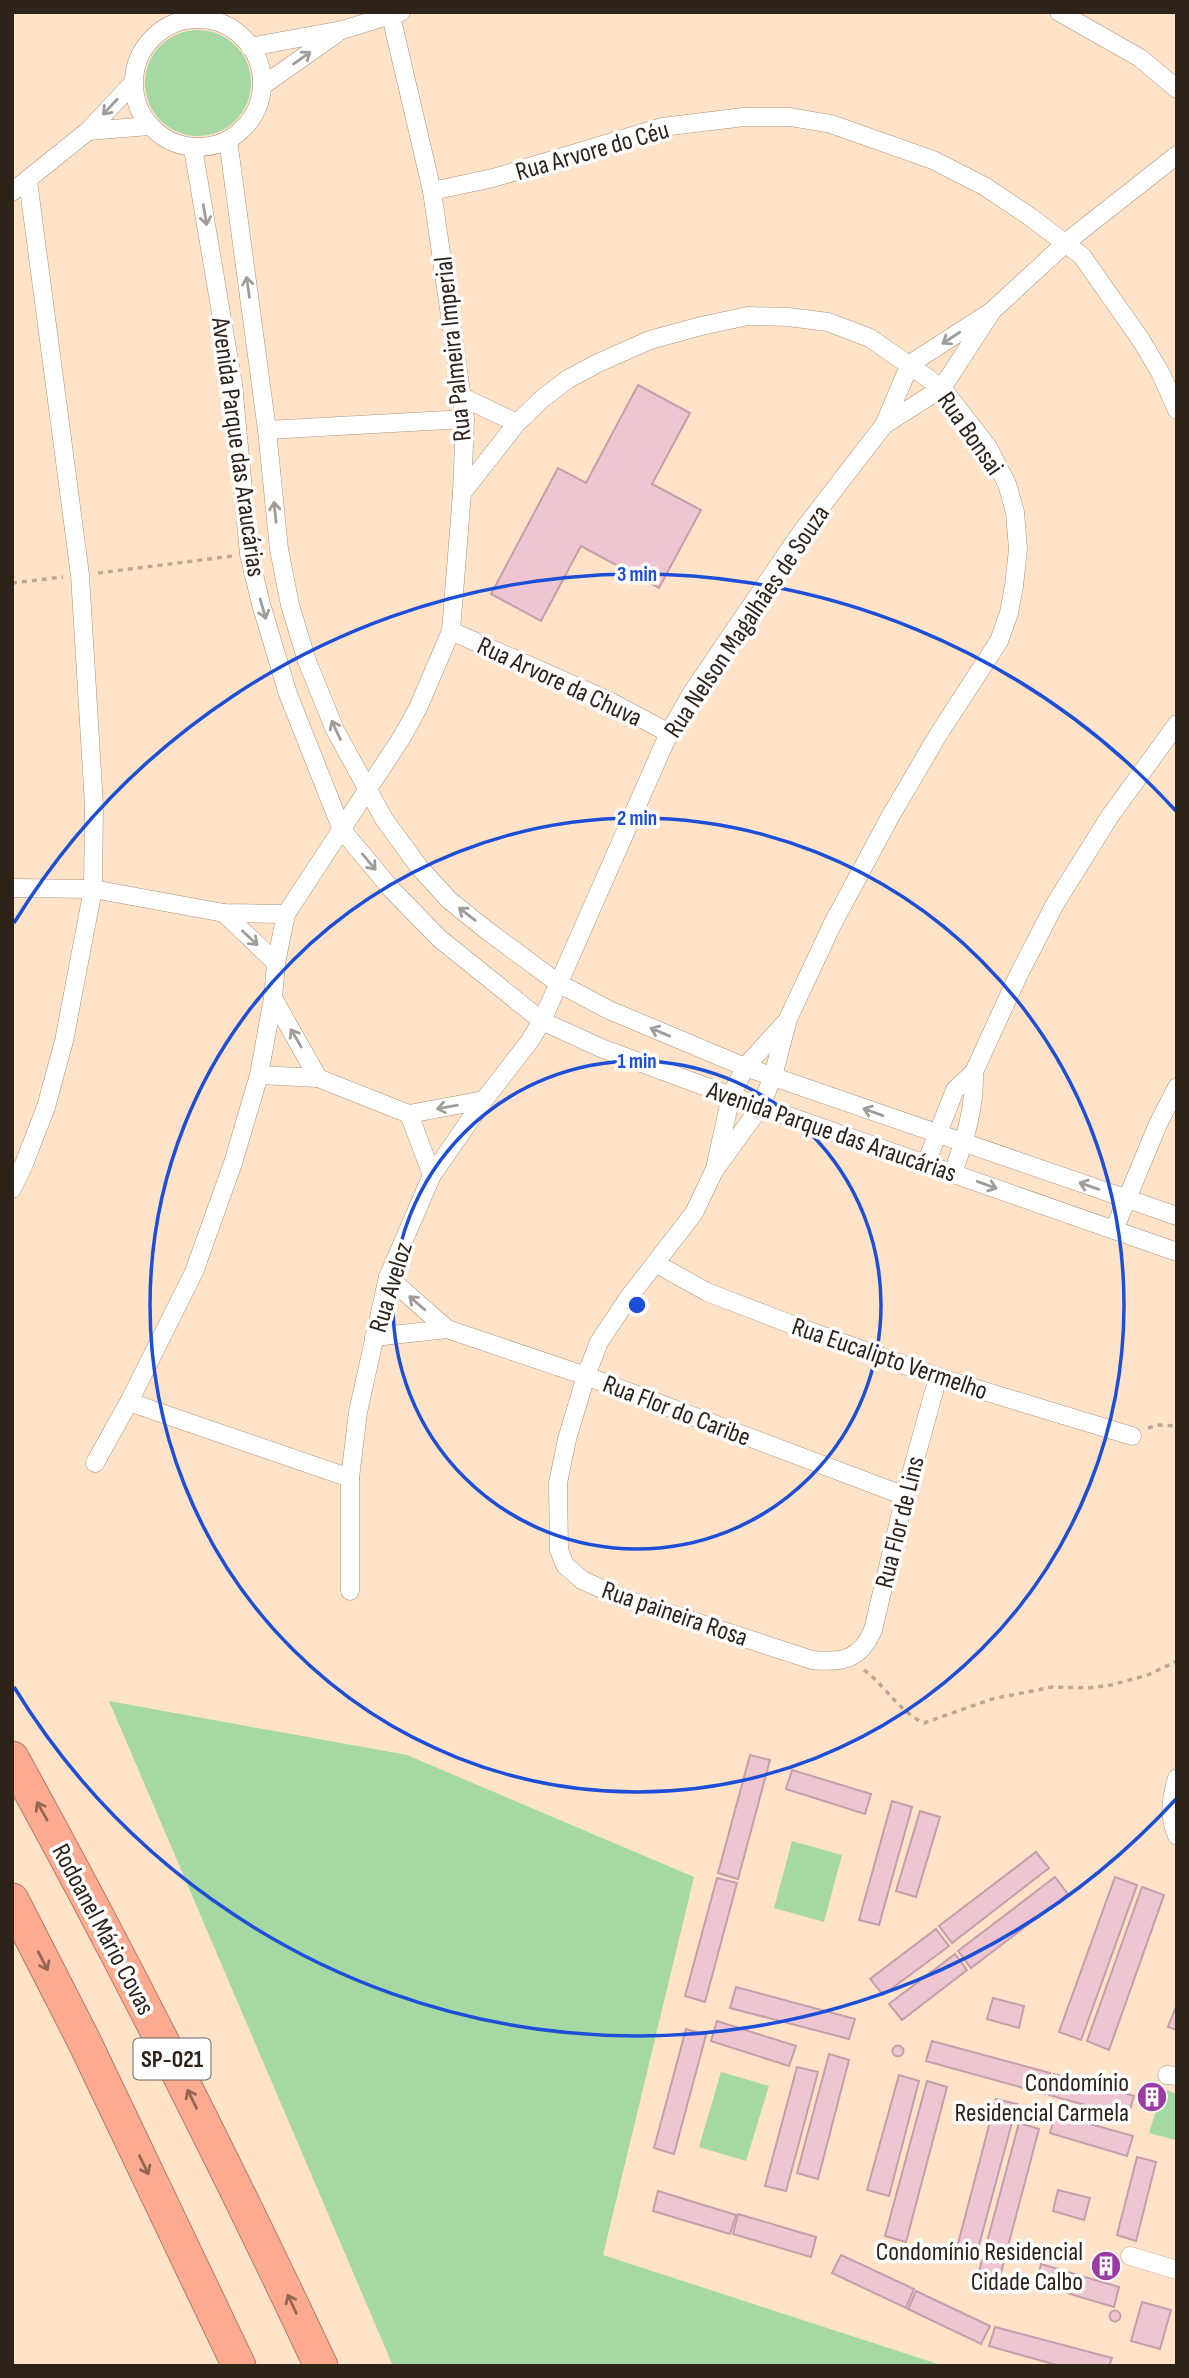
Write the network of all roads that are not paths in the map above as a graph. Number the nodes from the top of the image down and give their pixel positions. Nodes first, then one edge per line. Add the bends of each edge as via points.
1 (1059, 12) edge
2 (396, 14) edge
3 (342, 30) junction
4 (250, 47) junction
5 (133, 83) junction
6 (262, 86) junction
7 (1177, 89) edge
8 (149, 126) junction
9 (88, 131) junction
10 (229, 140) junction
11 (193, 148) junction
12 (1177, 155) edge
13 (28, 181) junction
14 (432, 191) junction
15 (12, 192) edge
16 (1066, 244) junction
17 (992, 311) junction
18 (910, 364) junction
19 (942, 388) junction
20 (462, 397) junction
21 (1177, 410) edge
22 (465, 419) junction
23 (517, 423) junction
24 (884, 425) junction
25 (267, 430) junction
26 (462, 493) junction
27 (451, 631) junction
28 (1177, 724) edge
29 (669, 733) junction
30 (367, 791) junction
31 (342, 830) junction
32 (12, 888) edge
33 (93, 890) junction
34 (224, 913) junction
35 (286, 914) junction
36 (276, 963) junction
37 (558, 983) junction
38 (273, 998) junction
39 (788, 1019) junction
40 (542, 1021) junction
41 (745, 1067) junction
42 (974, 1072) junction
43 (258, 1075) junction
44 (773, 1076) junction
45 (318, 1078) junction
46 (1177, 1087) edge
47 (731, 1096) junction
48 (484, 1100) junction
49 (761, 1106) junction
50 (409, 1114) junction
51 (937, 1135) junction
52 (964, 1144) junction
53 (926, 1163) junction
54 (714, 1171) junction
55 (953, 1173) junction
56 (432, 1175) junction
57 (12, 1189) edge
58 (1126, 1199) junction
59 (1177, 1216) edge
60 (1114, 1230) junction
61 (1177, 1252) edge
62 (655, 1263) junction
63 (388, 1277) junction
64 (447, 1329) junction
65 (374, 1337) junction
66 (586, 1376) junction
67 (938, 1377) junction
68 (129, 1402) junction
69 (1132, 1436) road end
70 (95, 1463) dead end
71 (350, 1478) junction
72 (905, 1496) junction
73 (350, 1591) dead end
74 (848, 1659) joint
75 (12, 1758) edge
76 (1177, 1778) edge
77 (1177, 1836) edge
78 (12, 1900) edge
79 (1130, 2256) dead end
80 (1177, 2270) edge
81 (239, 2366) edge
82 (321, 2366) edge

1 - 7 street via 1140,58
2 - 3 street
2 - 14 street, Rua Palmeira Imperial
3 - 4 street
6 -> 3 street
4 - 5 street via 220,23 180,21 146,44 136,62
4 - 6 street
5 - 8 street via 137,106
5 -> 9 street
6 - 10 street via 258,107
8 - 9 street
8 - 11 street via 169,141
9 - 13 street
10 - 11 street
25 -> 10 street, Avenida Parque das Araucárias
11 -> 31 street, Avenida Parque das Araucárias via 233,384 249,554 288,694
12 - 16 street, Rua Nelson Magalhães de Souza
13 - 15 street
13 - 33 street via 79,575 94,805
14 - 16 street, Rua Arvore do Céu via 493,178 662,127 744,117 790,117 831,124 933,160 984,186
14 - 20 street, Rua Palmeira Imperial
16 - 17 street, Rua Nelson Magalhães de Souza
16 - 21 street, Rua Arvore do Céu via 1082,256 1115,300 1161,374
17 -> 18 street
17 - 19 street, Rua Nelson Magalhães de Souza
18 - 19 street, Rua Bonsai
18 - 23 street, Rua Bonsai via 870,338 828,322 748,316 650,341 598,363 560,386
18 - 24 street, Rua Nelson Magalhães de Souza
19 - 24 street, Rua Nelson Magalhães de Souza
19 - 39 street, Rua Bonsai via 988,447 1007,484 1018,549 1009,613 999,641 890,817
20 - 22 street, Rua Palmeira Imperial
20 - 23 street
22 - 25 street
22 - 26 street, Rua Palmeira Imperial
23 - 26 street, Rua Bonsai
24 - 29 street, Rua Nelson Magalhães de Souza via 800,534
30 -> 25 street, Avenida Parque das Araucárias via 335,730 290,606 279,549
26 - 27 street, Rua Palmeira Imperial
27 - 29 street, Rua Arvore da Chuva via 607,700
27 - 30 street, Rua Palmeira Imperial via 418,708
28 - 42 street via 1110,816 1055,904
29 - 37 street, Rua Nelson Magalhães de Souza
30 - 31 street, Rua Palmeira Imperial
37 -> 30 street, Avenida Parque das Araucárias via 449,900 419,867
31 - 35 street, Rua Palmeira Imperial
31 -> 40 street, Avenida Parque das Araucárias via 440,939
32 - 33 street
33 - 34 street
33 - 57 street via 64,1041 46,1107
34 - 35 street
34 -> 36 street
35 - 36 street
36 - 38 street
37 - 40 street, Rua Nelson Magalhães de Souza
41 -> 37 street, Avenida Parque das Araucárias
38 - 43 street
45 -> 38 street
39 - 41 street
39 - 44 street
40 - 47 street, Avenida Parque das Araucárias
40 - 48 street, Rua Aveloz
41 - 44 street, Avenida Parque das Araucárias
41 - 47 street
42 - 51 street via 955,1090
42 - 52 street via 974,1098
43 - 45 street
43 - 68 street via 194,1272
44 - 49 street
51 -> 44 street, Avenida Parque das Araucárias
45 - 50 street
46 - 58 street
47 - 49 street, Avenida Parque das Araucárias
47 - 54 street
48 -> 50 street
48 - 56 street, Rua Aveloz
49 - 53 street, Avenida Parque das Araucárias
49 - 54 street
50 - 56 street
51 - 52 street, Avenida Parque das Araucárias
51 - 53 street
52 - 55 street
58 -> 52 street, Avenida Parque das Araucárias
53 - 55 street, Avenida Parque das Araucárias
54 - 62 street, Rua paineira Rosa via 694,1213
55 -> 60 street, Avenida Parque das Araucárias
56 - 63 street, Rua Aveloz
58 - 59 street, Avenida Parque das Araucárias
58 - 60 street
60 - 61 street, Avenida Parque das Araucárias
62 - 66 street, Rua paineira Rosa via 599,1342
62 - 67 street, Rua Eucalipto Vermelho via 707,1292
64 -> 63 street
63 - 65 street, Rua Aveloz
64 - 65 street
64 - 66 street, Rua Flor do Caribe
65 - 71 street, Rua Aveloz
66 - 72 street, Rua Flor do Caribe
66 - 74 street, Rua paineira Rosa via 558,1483 559,1550 565,1566 582,1580 635,1602 812,1660
67 - 69 street, Rua Eucalipto Vermelho
67 - 72 street, Rua Flor de Lins
68 - 70 street
68 - 71 street
71 - 73 street, Rua Aveloz
72 - 74 street, Rua Flor de Lins via 873,1630
82 -> 75 highway, Rodoanel Mário Covas / SP-021 via 166,2047
76 - 77 street via 1171,1800 1171,1822
78 -> 81 highway, SP-021 via 89,2050
79 - 80 street

